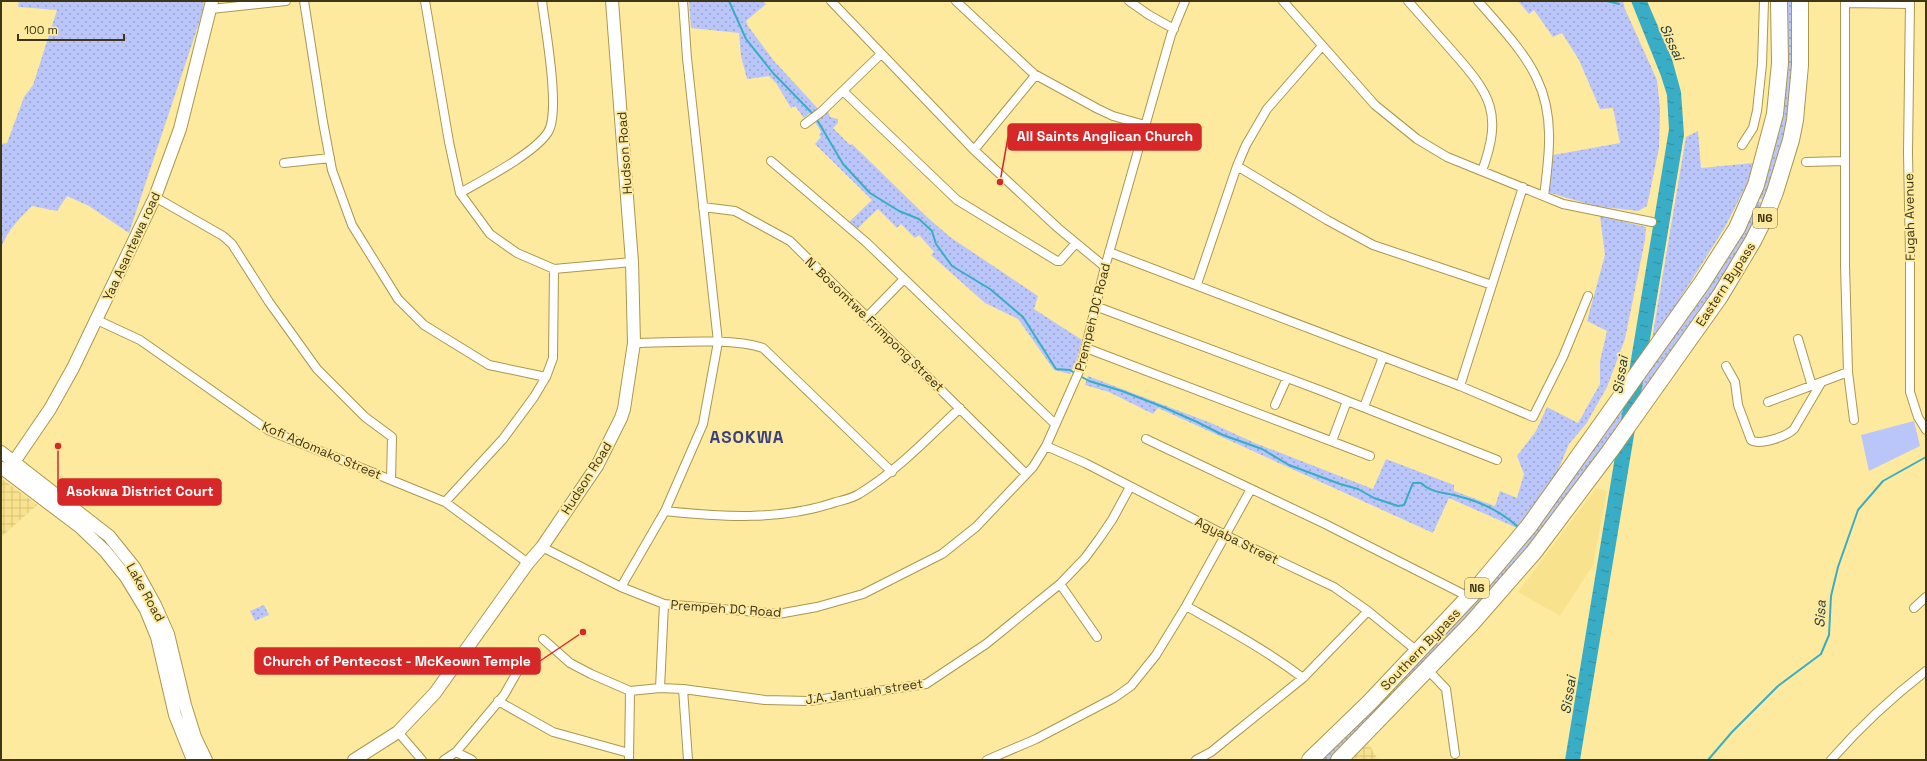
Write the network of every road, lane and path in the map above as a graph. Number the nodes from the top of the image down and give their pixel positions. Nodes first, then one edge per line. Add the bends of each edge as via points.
1 (286, 1) edge
2 (304, 1) edge
3 (425, 1) edge
4 (542, 1) edge
5 (612, 1) edge
6 (683, 1) edge
7 (831, 1) edge
8 (956, 1) edge
9 (1129, 1) edge
10 (1186, 1) edge
11 (1283, 1) edge
12 (1408, 1) edge
13 (1478, 1) edge
14 (1764, 1) edge
15 (1779, 1) edge
16 (1800, 1) edge
17 (1845, 2) edge
18 (1910, 2) edge
19 (211, 5) edge
20 (1174, 29) junction
21 (1322, 46) junction
22 (882, 54) junction
23 (1034, 74) junction
24 (843, 91) junction
25 (805, 124) dead end
26 (1145, 125) junction
27 (1742, 145) dead end
28 (974, 150) junction
29 (330, 158) junction
30 (771, 161) dead end
31 (1845, 161) junction
32 (284, 162) dead end
33 (1806, 162) dead end
34 (1237, 166) junction
35 (1482, 171) junction
36 (1524, 187) junction
37 (460, 193) junction
38 (1544, 196) junction
39 (155, 197) junction
40 (703, 207) junction
41 (1652, 222) dead end
42 (1076, 242) junction
43 (1109, 252) junction
44 (632, 262) junction
45 (1105, 267) junction
46 (554, 269) junction
47 (904, 279) junction
48 (1197, 284) junction
49 (1492, 284) junction
50 (1588, 296) dead end
51 (1095, 306) junction
52 (867, 317) junction
53 (97, 320) junction
54 (1798, 339) dead end
55 (718, 342) junction
56 (634, 343) junction
57 (1086, 348) junction
58 (1383, 358) junction
59 (1726, 366) dead end
60 (1848, 372) junction
61 (546, 377) junction
62 (1287, 378) junction
63 (1821, 383) junction
64 (1460, 386) junction
65 (1812, 386) junction
66 (1622, 396) joint
67 (1347, 401) junction
68 (1768, 402) dead end
69 (1275, 405) dead end
70 (1364, 407) junction
71 (960, 408) junction
72 (1854, 420) dead end
73 (1055, 424) junction
74 (1926, 430) edge
75 (1146, 439) dead end
76 (1332, 440) junction
77 (1046, 446) junction
78 (1610, 451) joint
79 (1, 452) edge
80 (1370, 456) dead end
81 (1498, 460) dead end
82 (8, 467) edge
83 (892, 472) junction
84 (1026, 474) junction
85 (391, 480) junction
86 (1130, 487) junction
87 (1252, 489) junction
88 (445, 502) junction
89 (666, 511) junction
90 (1225, 535) junction
91 (542, 547) junction
92 (528, 563) junction
93 (1060, 584) junction
94 (620, 587) junction
95 (1926, 596) edge
96 (1469, 597) junction
97 (664, 604) junction
98 (1186, 606) junction
99 (1914, 608) dead end
100 (1368, 611) junction
101 (1097, 637) dead end
102 (542, 639) dead end
103 (1418, 651) junction
104 (528, 653) dead end
105 (1427, 670) junction
106 (1926, 670) edge
107 (1303, 678) junction
108 (660, 688) junction
109 (683, 689) junction
110 (630, 690) junction
111 (498, 701) junction
112 (398, 732) junction
113 (456, 752) junction
114 (1455, 754) dead end
115 (629, 757) edge
116 (193, 760) edge
117 (206, 760) edge
118 (354, 760) edge
119 (422, 760) edge
120 (444, 760) edge
121 (472, 760) edge
122 (688, 760) edge
123 (987, 760) edge
124 (1196, 760) edge
125 (1310, 760) edge
126 (1339, 760) edge
127 (1831, 760) edge

1 - 19 street
2 - 29 street
3 - 37 street
4 - 37 street via 554,104 549,131 531,149
5 - 44 street, Hudson Road
6 - 40 street
7 - 22 street
8 - 23 street
9 - 20 street
10 - 20 street, Prempeh DC Road
11 - 21 street
12 - 35 street via 1474,76 1485,94 1492,116 1492,140
13 - 38 street via 1534,73 1543,95 1549,132
14 - 27 street via 1762,64 1757,111 1753,128
15 - 66 highway, Eastern Bypass / N6 via 1780,63 1775,114 1756,185 1737,228 1702,283
16 - 78 highway, Eastern Bypass / N6 via 1800,65 1795,120 1766,215 1720,296
17 - 18 street
17 - 31 street
18 - 74 street, Fugah Avenue via 1910,392 1918,417
19 - 39 street, Yaa Asantewa road via 180,129
20 - 26 street, Prempeh DC Road
21 - 34 street via 1267,109
21 - 35 street via 1375,105 1396,124 1447,156
22 - 24 street
22 - 28 street
23 - 26 street via 1113,116
23 - 28 street
24 - 25 street
24 - 42 street via 957,200 1057,261 1060,261
26 - 43 street, Prempeh DC Road
28 - 42 street
29 - 32 street
29 - 61 street via 352,225 398,299 424,325 489,365
30 - 47 street via 867,243
31 - 33 street
31 - 60 street
34 - 48 street
34 - 49 street via 1369,243
35 - 36 street
36 - 38 street
36 - 49 street
37 - 46 street via 490,234 517,253
38 - 41 street via 1586,210
39 - 53 street, Yaa Asantewa road
39 - 85 street via 223,236 232,244 269,302 317,369 365,417 392,437
40 - 52 street, N. Bosomtwe Frimpong Street via 735,211 790,241
40 - 55 street
42 - 45 street
43 - 45 street, Prempeh DC Road
43 - 48 street
44 - 46 street
44 - 56 street, Hudson Road
45 - 51 street, Prempeh DC Road
46 - 61 street via 553,358
47 - 52 street
47 - 73 street
48 - 58 street
49 - 64 street
50 - 64 street via 1563,358 1533,417
51 - 57 street, Prempeh DC Road
51 - 62 street
52 - 71 street, N. Bosomtwe Frimpong Street
53 - 82 street, Yaa Asantewa road via 50,409
53 - 85 street, Kofi Adomako Street via 140,340 268,430
54 - 65 street
55 - 56 street
55 - 83 street via 748,343 763,348
55 - 89 street via 703,424
56 - 91 street, Hudson Road via 624,409 620,418 597,466
57 - 73 street, Prempeh DC Road via 1074,385
57 - 76 street
58 - 64 street
58 - 70 street
59 - 63 street via 1735,382 1738,405 1751,440 1760,443 1790,433
60 - 63 street
60 - 72 street
61 - 88 street via 502,438
62 - 67 street
62 - 69 street
63 - 65 street
65 - 68 street
66 - 96 highway, Southern Bypass / N6 via 1529,526
67 - 70 street
67 - 76 street
70 - 81 street
71 - 83 street
71 - 84 street, N. Bosomtwe Frimpong Street
73 - 77 street, Prempeh DC Road
75 - 87 street
76 - 80 street
77 - 84 street, Prempeh DC Road via 1034,467
77 - 86 street, Agyaba Street
78 - 105 highway, Southern Bypass / N6 via 1534,552
79 - 82 street, Lake Road
82 - 116 street, Lake Road via 80,527 105,551 126,577 146,610 157,637 175,715
82 - 117 street, Lake Road via 110,536 134,566 168,634 185,705 195,737
83 - 89 street via 858,495 819,508 772,515 713,516
84 - 97 street, Prempeh DC Road via 976,527 942,554 863,594 817,607 778,614
85 - 88 street, Kofi Adomako Street
86 - 90 street, Agyaba Street
86 - 93 street, J.A. Jantuah street via 1085,558
87 - 90 street
87 - 96 street
88 - 92 street, Kofi Adomako Street
89 - 94 street
90 - 98 street
90 - 100 street, Agyaba Street via 1334,587
91 - 92 street, Hudson Road
91 - 94 street, Prempeh DC Road
92 - 112 street, Hudson Road via 435,693
93 - 101 street
93 - 109 street, J.A. Jantuah street via 986,644 926,684 809,701 765,700
94 - 97 street, Prempeh DC Road
95 - 99 street
96 - 103 highway, Southern Bypass / N6
97 - 108 street
98 - 107 street via 1248,640
98 - 123 street via 1156,655 1140,676 1123,692 1036,739
100 - 103 street, Agyaba Street
100 - 107 street
102 - 110 street via 570,663
103 - 125 highway, Southern Bypass / N6
104 - 111 street
105 - 114 street via 1446,689
105 - 126 highway, Southern Bypass / N6
106 - 127 street via 1858,729
107 - 124 street via 1211,752
108 - 109 street, J.A. Jantuah street
108 - 110 street, J.A. Jantuah street
109 - 122 street
110 - 115 street
111 - 113 street
111 - 115 street via 553,732
112 - 118 street, Hudson Road
112 - 119 street
113 - 120 street
113 - 121 street

